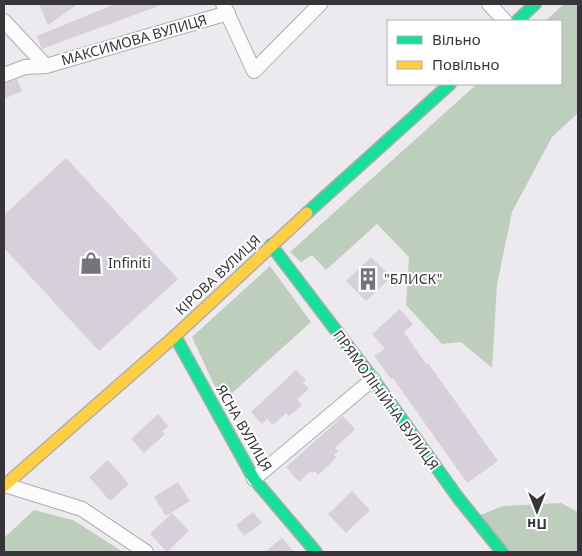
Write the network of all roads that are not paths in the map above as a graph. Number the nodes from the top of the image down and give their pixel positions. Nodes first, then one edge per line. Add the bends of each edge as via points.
1 (320, 4) edge
2 (489, 4) edge
3 (535, 4) edge
4 (226, 8) edge
5 (504, 20) edge
6 (518, 20) edge
7 (4, 21) edge
8 (46, 66) junction
9 (4, 75) edge
10 (449, 85) edge
11 (271, 245) junction
12 (175, 336) junction
13 (373, 379) junction
14 (254, 479) junction
15 (4, 486) edge
16 (146, 552) edge
17 (316, 552) edge
18 (502, 552) edge

1 - 4 street, МАКСИМОВА ВУЛИЦЯ via 254,71
2 - 5 street
3 - 6 street
4 - 8 street, МАКСИМОВА ВУЛИЦЯ
7 - 8 street
8 - 9 street, МАКСИМОВА ВУЛИЦЯ via 25,67
10 - 11 street, КІРОВА ВУЛИЦЯ
11 - 12 street, КІРОВА ВУЛИЦЯ
11 - 13 street, ПРЯМОЛІНІЙНА ВУЛИЦЯ
12 - 14 street, ЯСНА ВУЛИЦЯ
12 - 15 street, КІРОВА ВУЛИЦЯ
13 - 14 street
13 - 18 street, ПРЯМОЛІНІЙНА ВУЛИЦЯ via 459,499
14 - 17 street, ЯСНА ВУЛИЦЯ
15 - 16 street via 82,509

